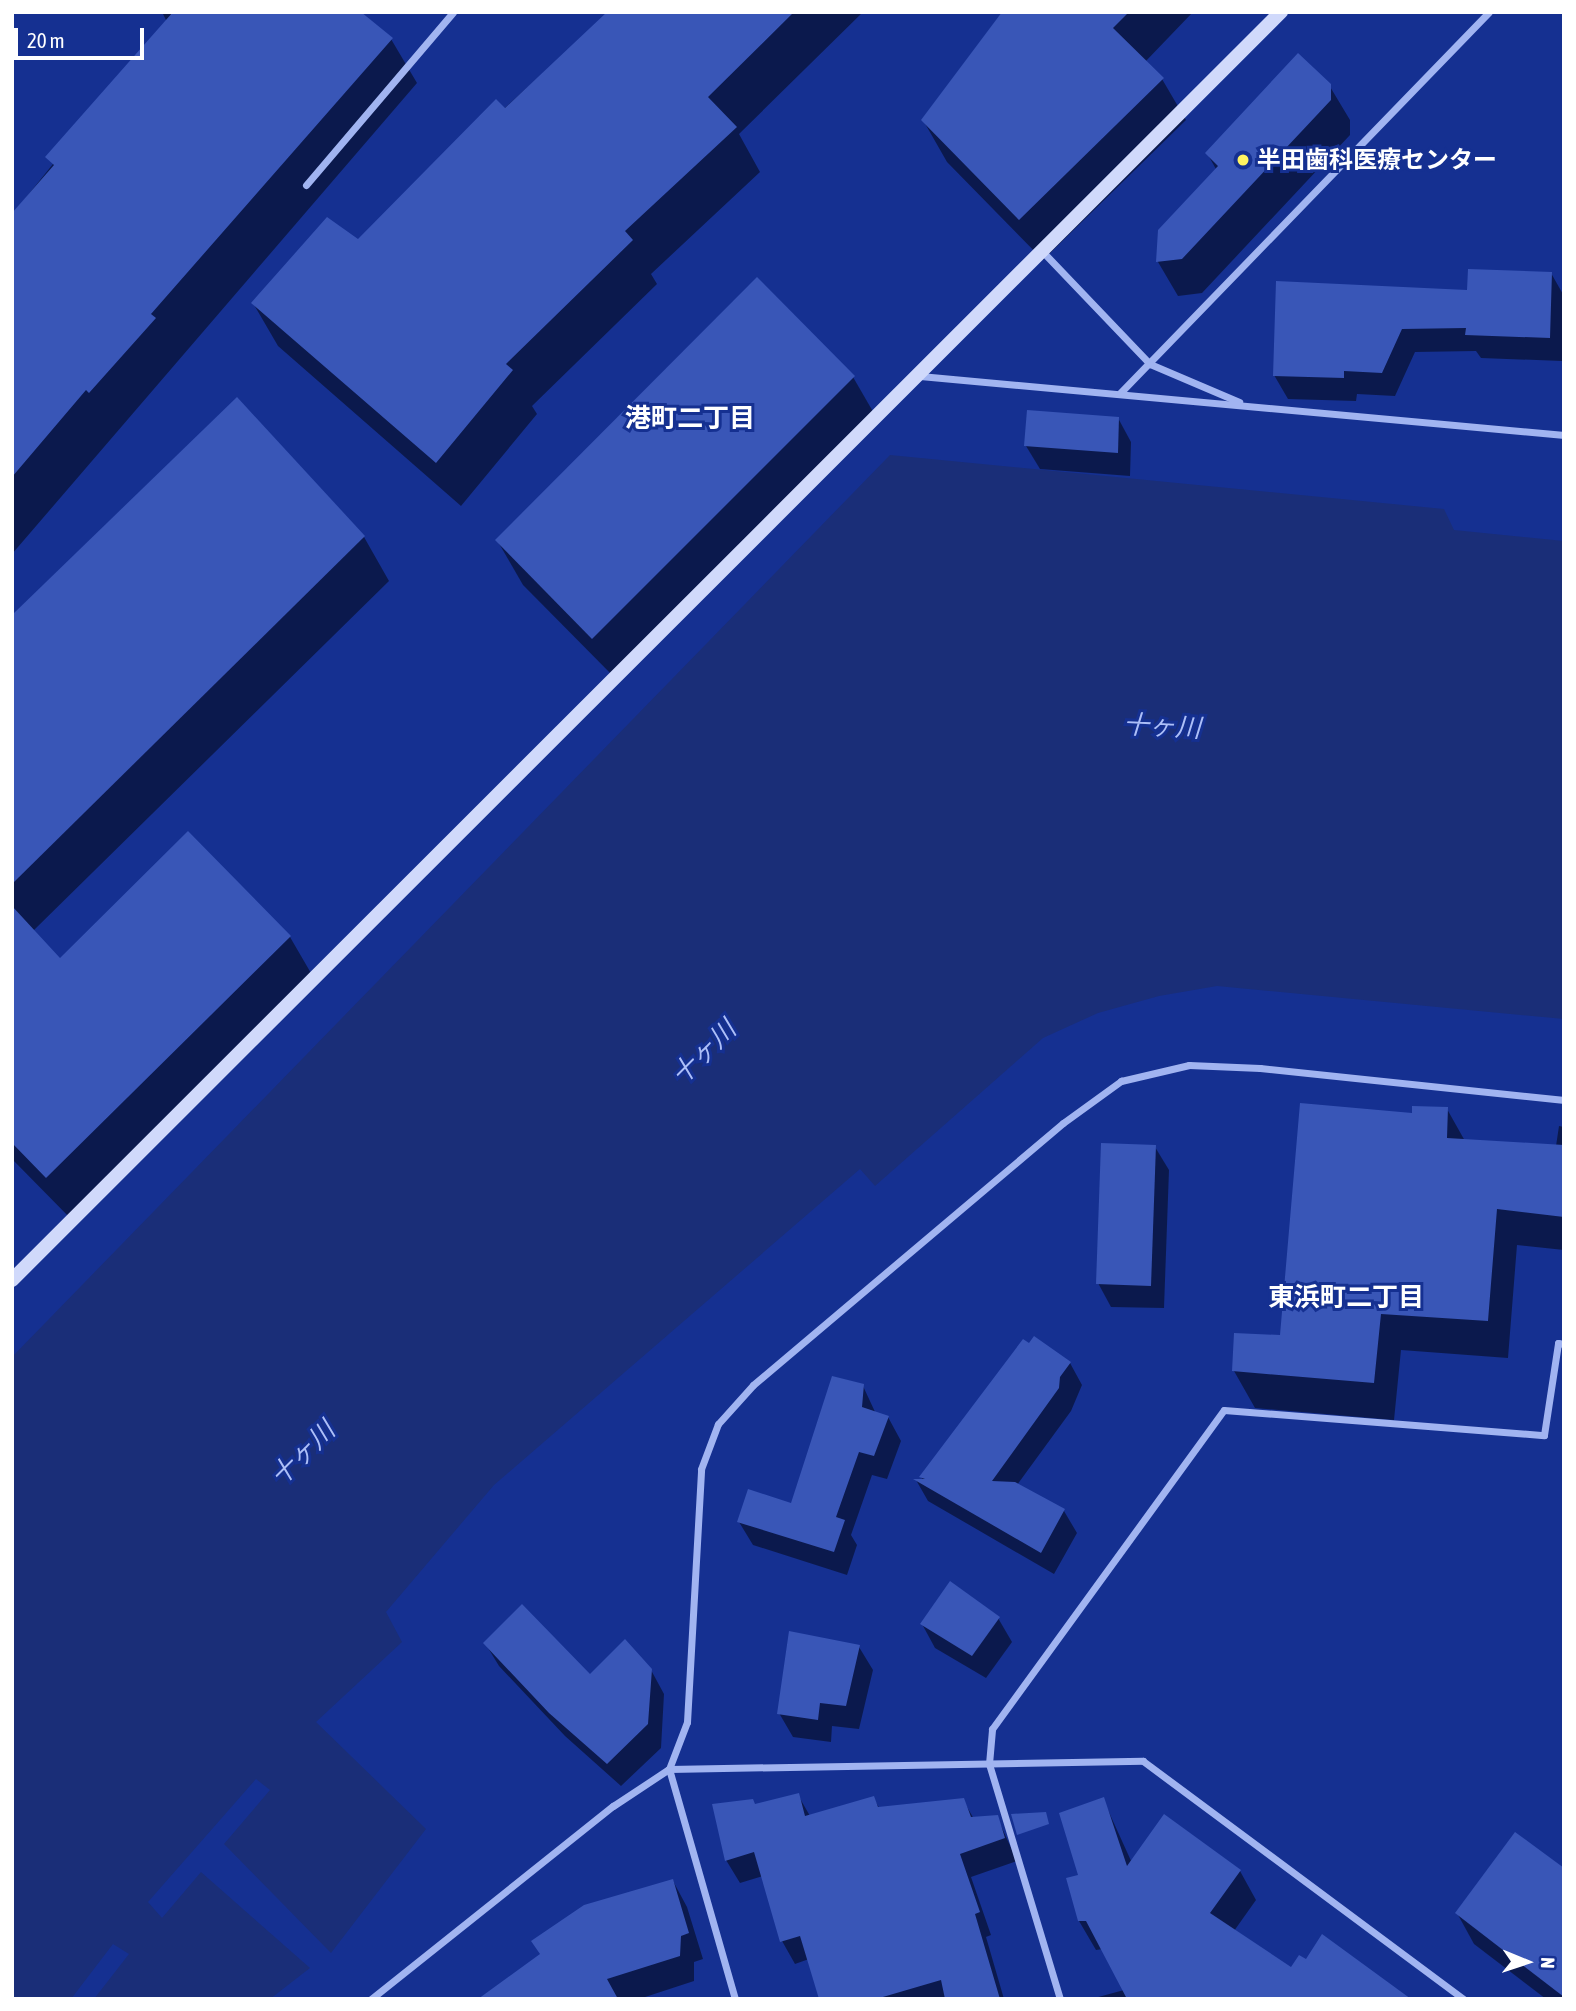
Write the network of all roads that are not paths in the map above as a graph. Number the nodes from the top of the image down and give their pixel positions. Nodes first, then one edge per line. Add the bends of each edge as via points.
1 (453, 12) edge
2 (1281, 12) edge
3 (1489, 12) edge
4 (306, 185) dead end
5 (1043, 252) junction
6 (1150, 364) junction
7 (920, 376) junction
8 (1120, 393) junction
9 (1244, 405) junction
10 (1564, 435) edge
11 (1564, 1100) edge
12 (12, 1280) edge
13 (1564, 1344) edge
14 (989, 1765) junction
15 (669, 1769) junction
16 (371, 1999) edge
17 (735, 1999) edge
18 (1060, 1999) edge
19 (1464, 1999) edge

1 - 4 street
2 - 5 street
3 - 6 street
5 - 6 street
5 - 7 street
6 - 8 street
6 - 9 street
7 - 8 street
7 - 12 street
8 - 9 street
9 - 10 street
11 - 15 street via 1260,1068 1189,1065 1121,1082 1063,1123 753,1385 718,1424 701,1469 687,1721
13 - 14 street via 1558,1343 1544,1435 1224,1410 992,1729
14 - 15 street
14 - 18 street
14 - 19 street via 1143,1761
15 - 16 street via 613,1806
15 - 17 street

